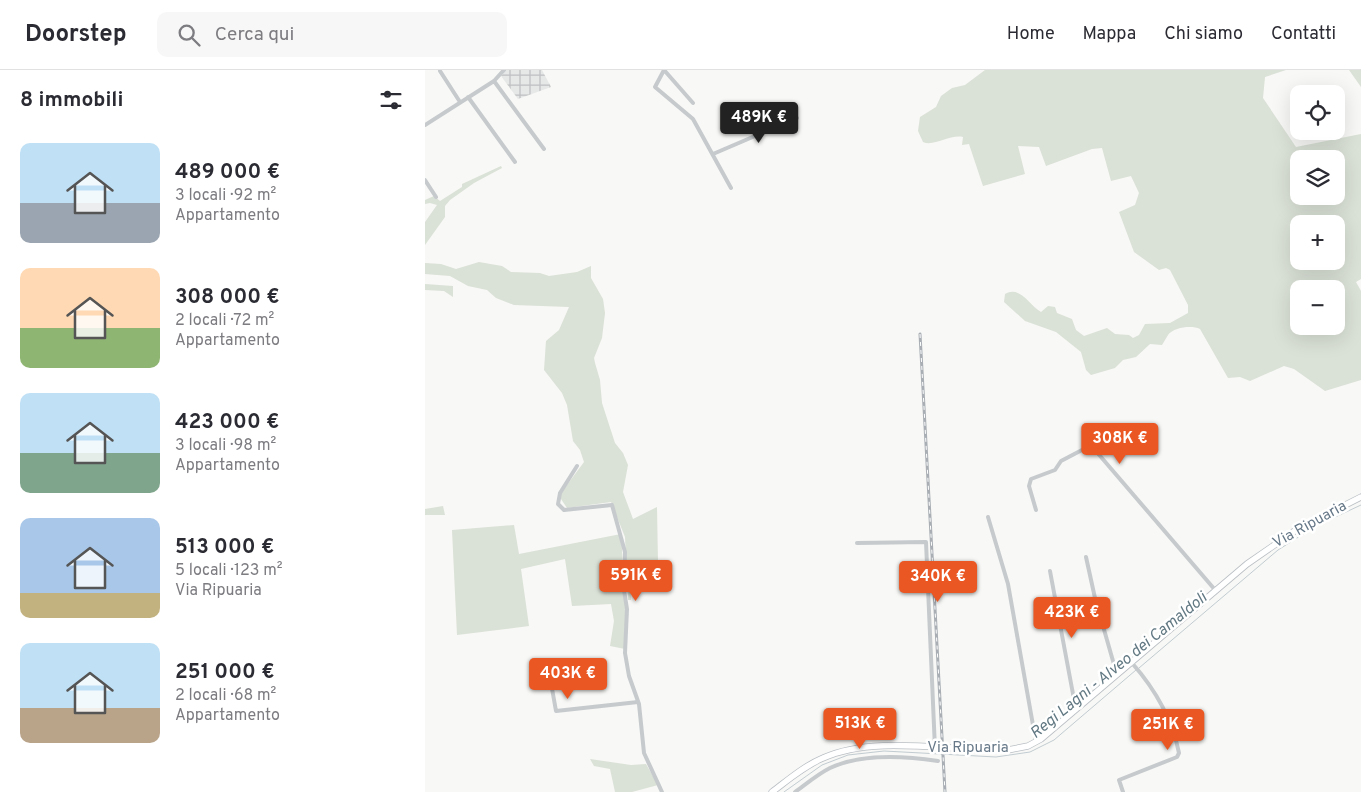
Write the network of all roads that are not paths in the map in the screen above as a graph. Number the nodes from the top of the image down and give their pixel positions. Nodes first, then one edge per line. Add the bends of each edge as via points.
1 (504, 70) edge
2 (664, 70) edge
3 (441, 71) dead end
4 (493, 81) junction
5 (468, 98) junction
6 (460, 102) junction
7 (693, 102) dead end
8 (797, 118) dead end
9 (425, 125) edge
10 (545, 149) dead end
11 (713, 154) junction
12 (515, 162) dead end
13 (425, 180) edge
14 (731, 188) dead end
15 (436, 197) dead end
16 (577, 466) dead end
17 (1361, 497) edge
18 (1036, 510) dead end
19 (988, 517) dead end
20 (857, 543) dead end
21 (1086, 557) dead end
22 (1050, 571) dead end
23 (1216, 591) junction
24 (1133, 664) junction
25 (535, 668) dead end
26 (1117, 675) junction
27 (638, 702) junction
28 (1076, 710) junction
29 (1037, 742) junction
30 (935, 749) junction
31 (938, 761) dead end
32 (662, 792) edge
33 (772, 792) edge
34 (795, 792) edge
35 (1123, 792) edge

1 - 4 street
2 - 7 street
2 - 11 street via 655,87 693,119
3 - 6 street
4 - 5 street
4 - 10 street
5 - 6 street
5 - 12 street
6 - 9 street
8 - 11 street
11 - 14 street
13 - 15 street
16 - 27 street via 559,493 558,504 564,510 612,505 625,552 625,653
17 - 23 street, Via Ripuaria via 1270,547
18 - 23 street via 1029,486 1031,479 1055,470 1061,461 1082,450 1095,450
19 - 29 street via 1008,584
20 - 30 street via 926,542
21 - 26 street
22 - 28 street
23 - 24 street, Via Ripuaria
24 - 26 street, Via Ripuaria
24 - 35 street via 1167,713 1179,753 1164,763 1119,780
25 - 27 street via 548,666 556,711
26 - 28 street, Via Ripuaria
27 - 32 street via 644,753
28 - 29 street, Via Ripuaria
29 - 30 street, Via Ripuaria via 1008,750
30 - 33 street, Via Ripuaria via 869,746 845,750 816,761
31 - 34 street via 879,757 849,761 823,772

